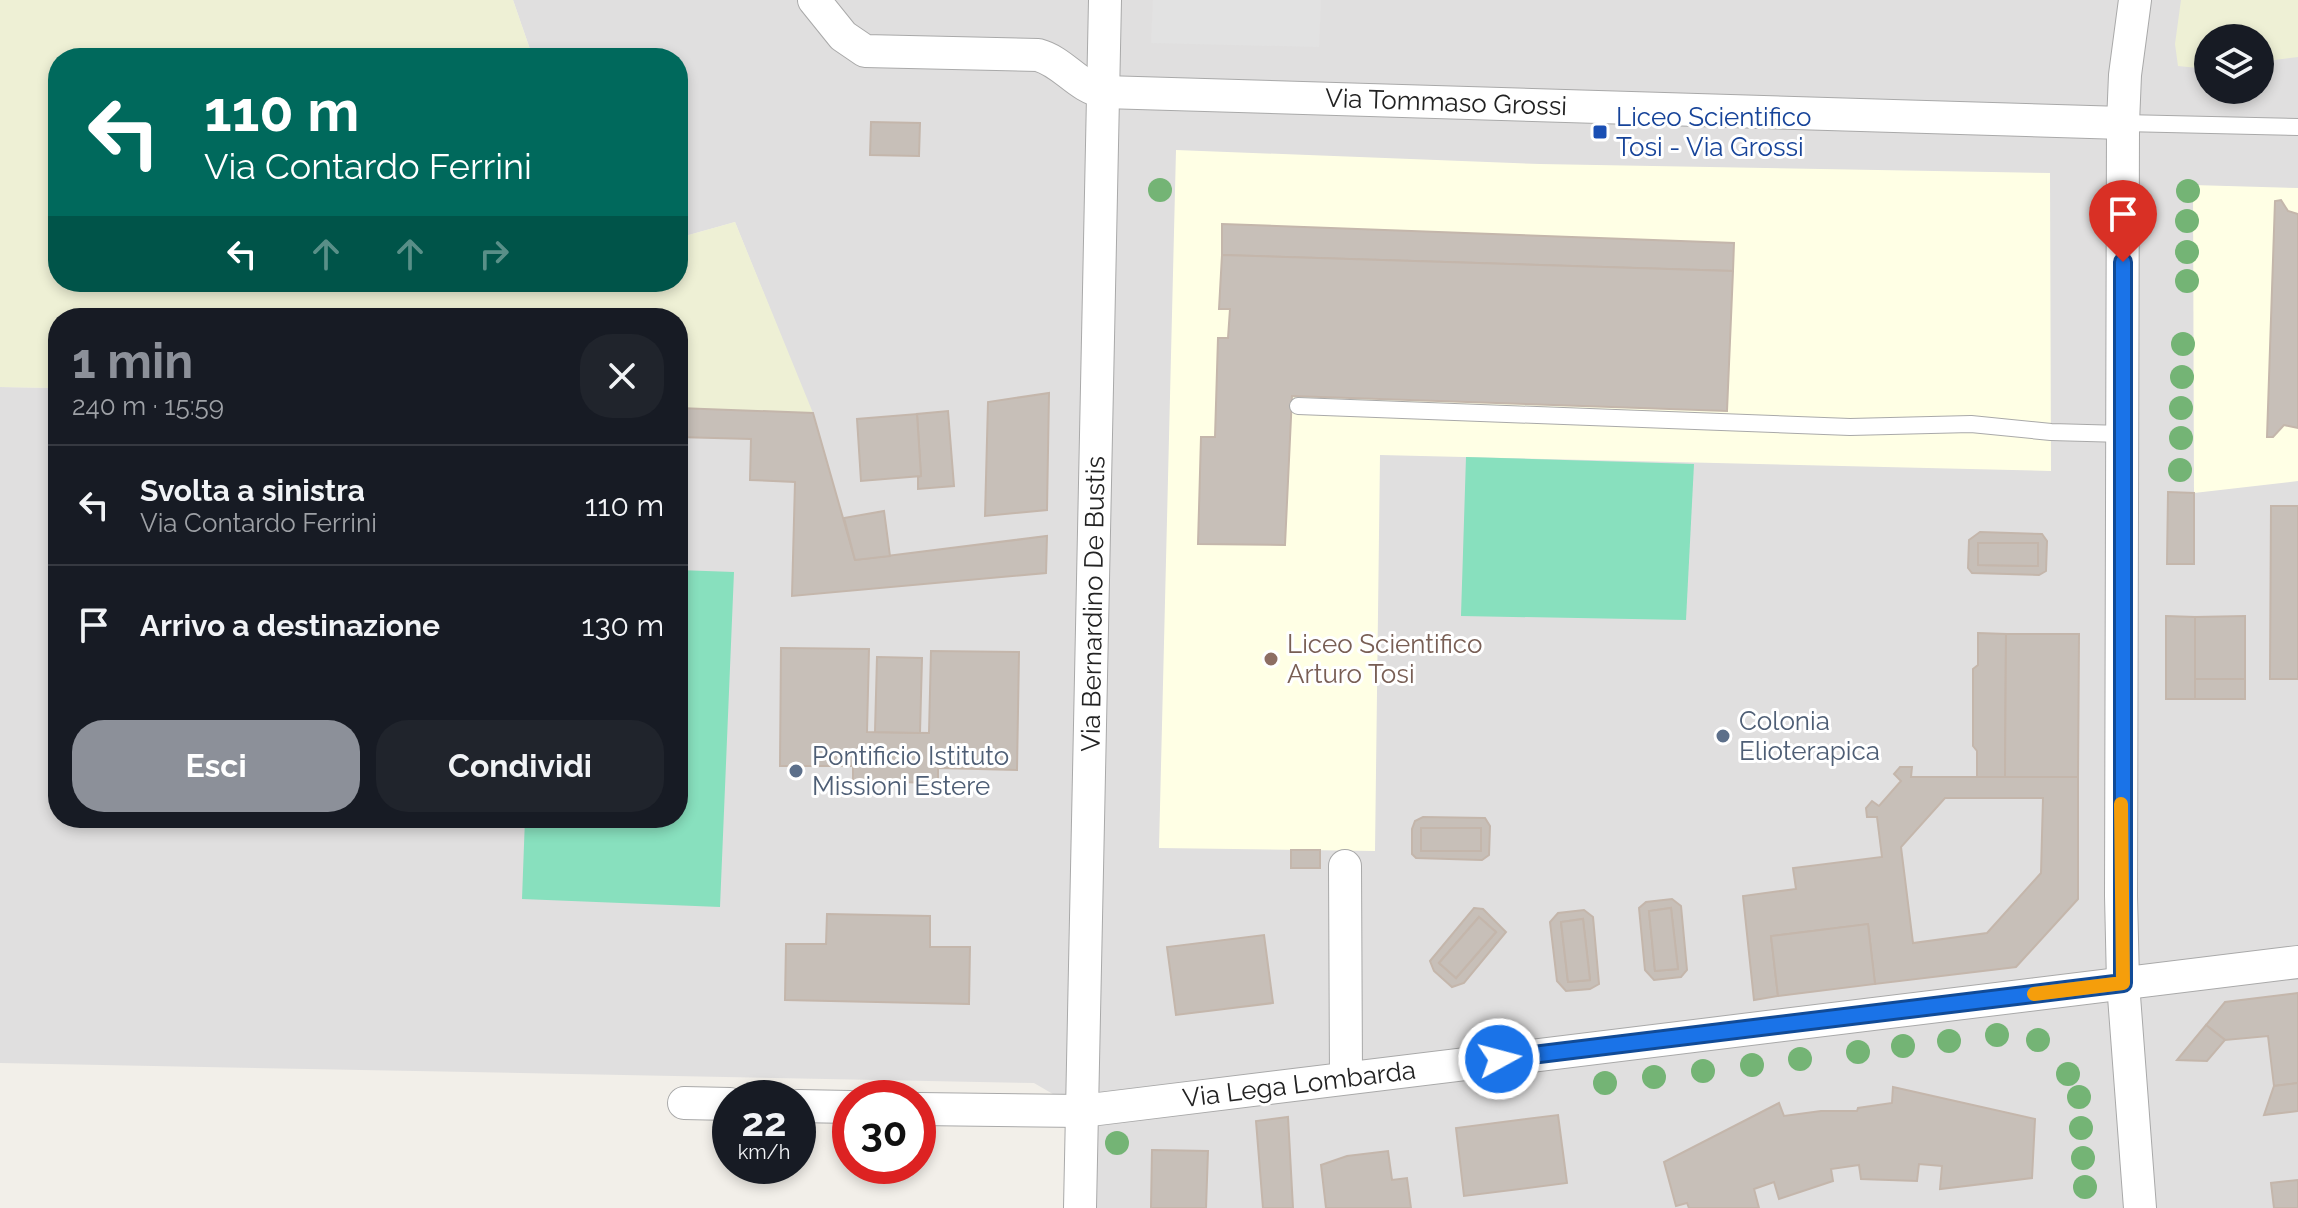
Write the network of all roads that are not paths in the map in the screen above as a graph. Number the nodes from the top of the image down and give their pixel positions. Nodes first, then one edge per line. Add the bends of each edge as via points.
1 (814, 0) edge
2 (1105, 0) edge
3 (2135, 0) edge
4 (1104, 92) junction
5 (2123, 123) junction
6 (2298, 127) edge
7 (1298, 406) dead end
8 (2123, 434) junction
9 (1345, 866) dead end
10 (2298, 962) edge
11 (2123, 983) junction
12 (1346, 1077) junction
13 (684, 1103) dead end
14 (712, 1104) edge
15 (936, 1109) edge
16 (1082, 1111) junction
17 (1080, 1208) edge
18 (2140, 1208) edge

1 - 4 street via 843,36 865,51 1038,55 1059,63 1090,89
2 - 4 street, Via Bernardino De Bustis
3 - 5 street
4 - 5 street, Via Tommaso Grossi
4 - 16 street, Via Bernardino De Bustis
5 - 6 lane
5 - 8 street
7 - 8 lane via 1850,427 1960,424
8 - 11 street
9 - 12 street
10 - 11 street, Via Lega Lombarda
11 - 12 street, Via Lega Lombarda
11 - 18 street
12 - 16 street, Via Lega Lombarda
13 - 14 street
15 - 16 street, Via Lega Lombarda
16 - 17 street, Via Bernardino De Bustis

